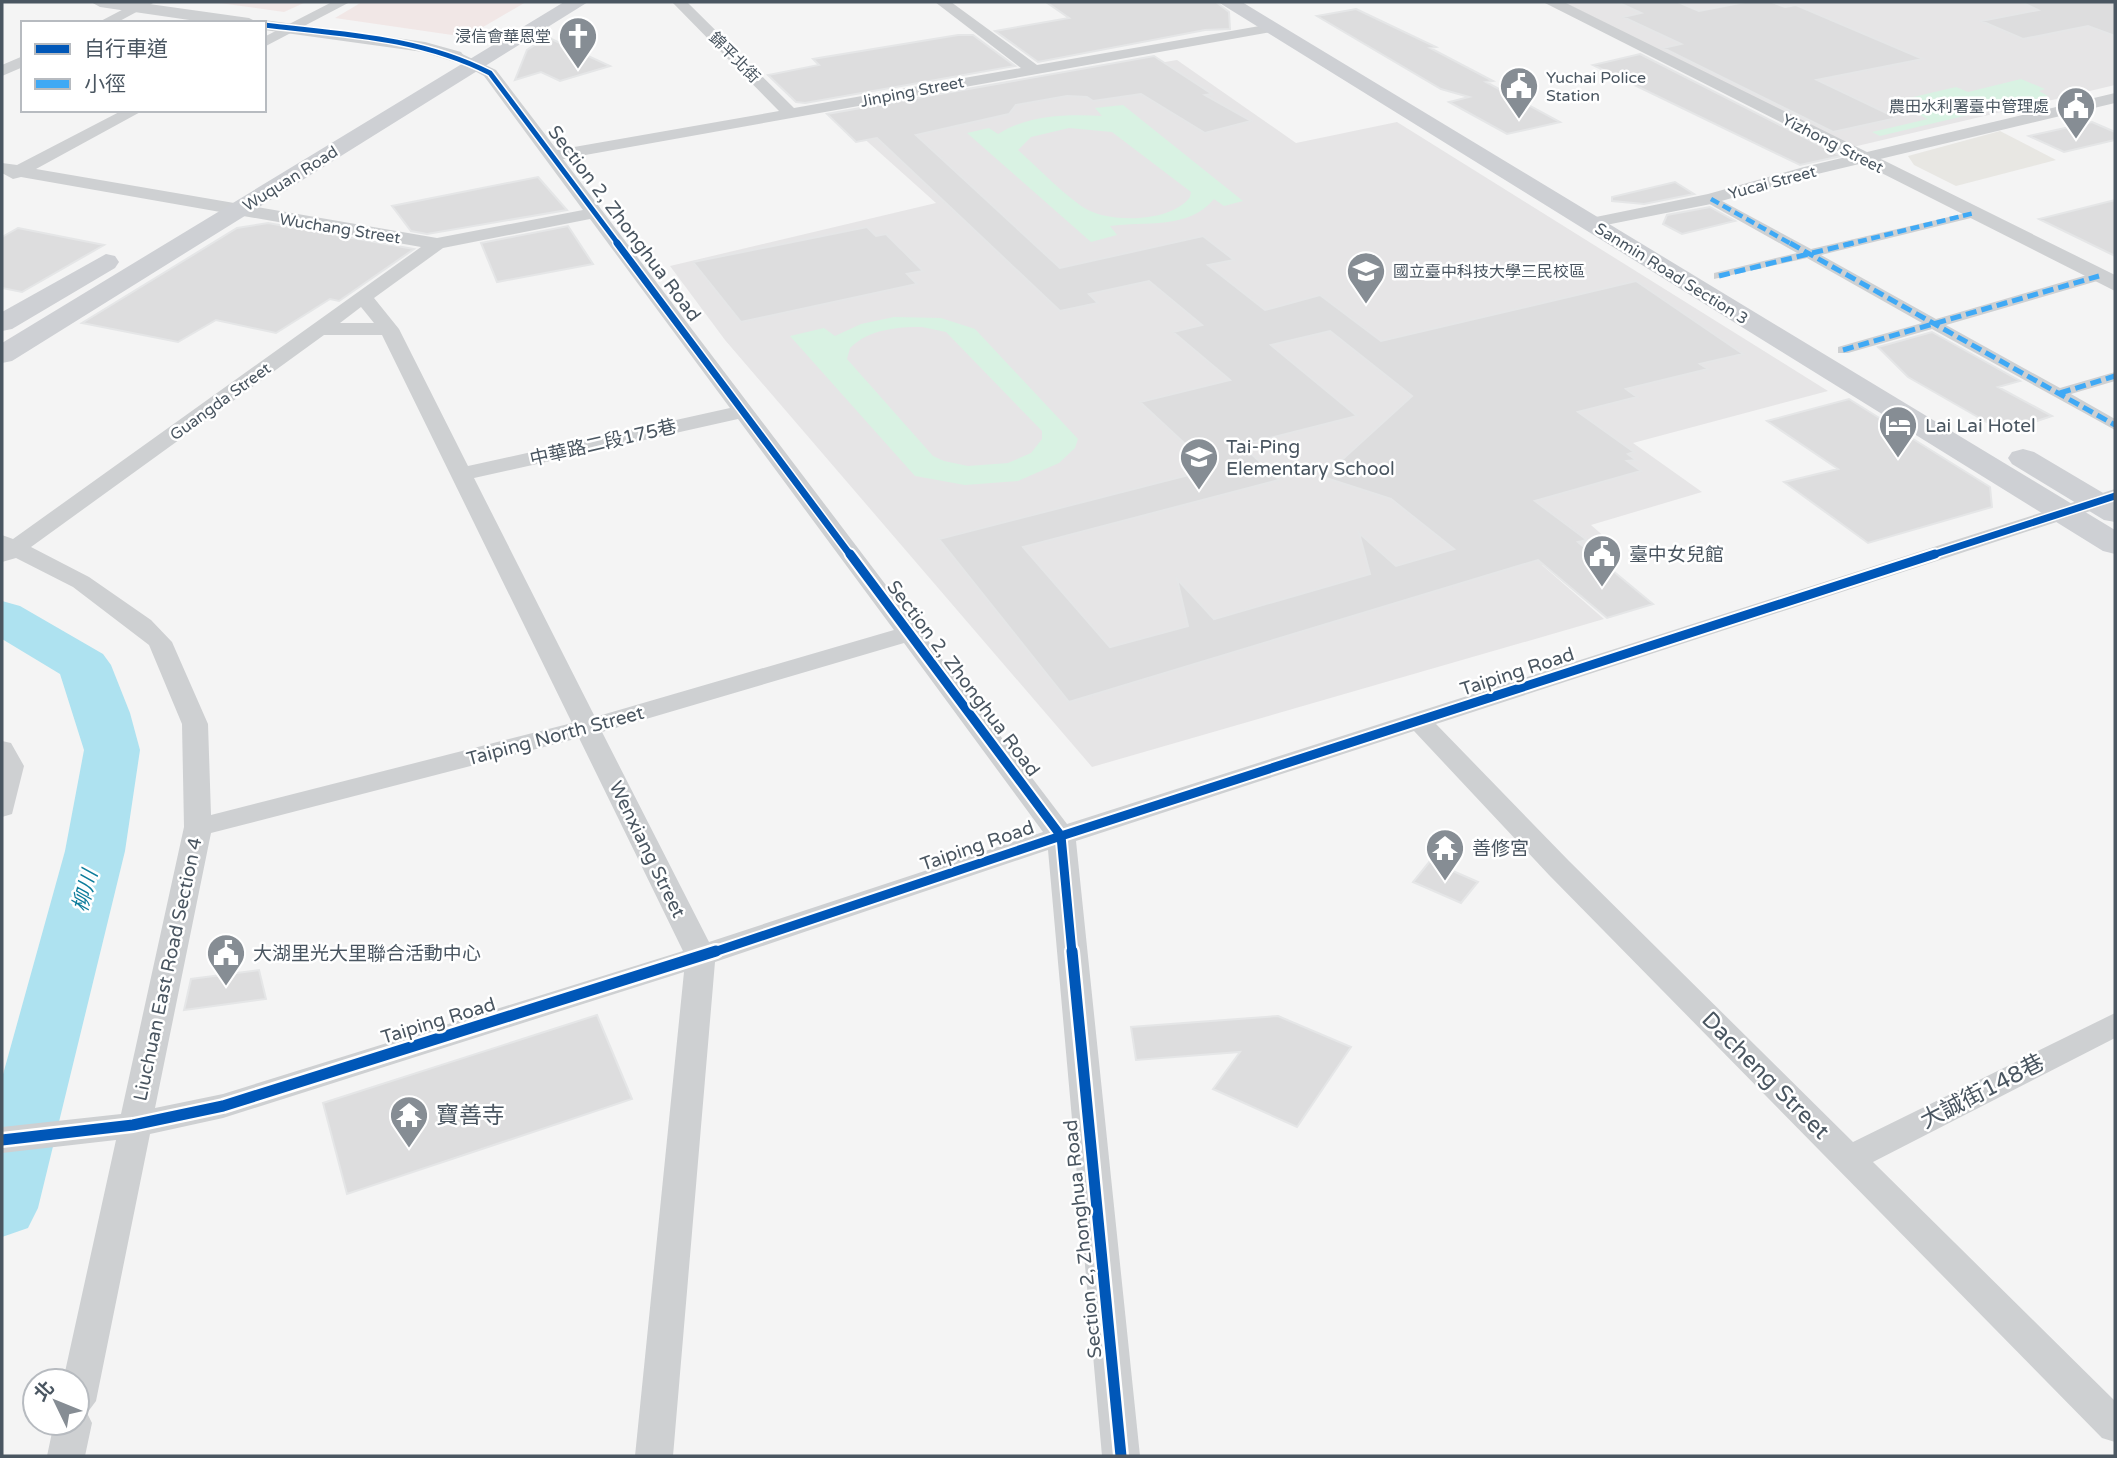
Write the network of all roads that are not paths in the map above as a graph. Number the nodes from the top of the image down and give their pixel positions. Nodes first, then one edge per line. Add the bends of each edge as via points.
1 (100, 2) edge
2 (343, 2) edge
3 (547, 2) edge
4 (578, 2) edge
5 (679, 2) edge
6 (942, 2) edge
7 (1228, 2) edge
8 (1263, 2) edge
9 (1551, 2) edge
10 (143, 4) edge
11 (108, 21) edge
12 (238, 21) edge
13 (266, 25) edge
14 (1271, 28) junction
15 (292, 29) junction
16 (266, 42) edge
17 (465, 60) junction
18 (21, 62) edge
19 (1032, 69) junction
20 (2, 71) edge
21 (2115, 98) edge
22 (2084, 99) junction
23 (132, 112) edge
24 (791, 114) junction
25 (2115, 117) edge
26 (554, 156) junction
27 (1864, 158) junction
28 (7, 173) edge
29 (1711, 199) junction
30 (203, 205) junction
31 (237, 211) junction
32 (595, 213) junction
33 (1974, 214) junction
34 (1621, 216) junction
35 (1591, 223) junction
36 (157, 232) dead end
37 (437, 244) junction
38 (122, 252) dead end
39 (1811, 253) junction
40 (1719, 275) junction
41 (2107, 280) edge
42 (364, 298) junction
43 (2, 323) edge
44 (1934, 323) junction
45 (320, 329) junction
46 (389, 329) junction
47 (1843, 350) junction
48 (2, 355) edge
49 (2115, 376) edge
50 (2060, 393) junction
51 (744, 411) junction
52 (1954, 416) dead end
53 (2115, 425) edge
54 (2001, 444) dead end
55 (461, 474) junction
56 (2109, 504) edge
57 (2063, 512) junction
58 (2115, 544) edge
59 (6, 549) edge
60 (909, 634) junction
61 (1420, 722) junction
62 (588, 727) junction
63 (2, 749) edge
64 (2, 808) edge
65 (198, 827) junction
66 (1061, 836) junction
67 (701, 957) junction
68 (2115, 1024) edge
69 (133, 1125) junction
70 (2, 1140) edge
71 (1849, 1158) junction
72 (84, 1367) edge
73 (2115, 1426) edge
74 (70, 1437) edge
75 (66, 1456) edge
76 (654, 1456) edge
77 (1121, 1456) edge

1 - 10 street
2 - 15 street
3 - 17 main road, Wuquan Road
4 - 17 main road, Wuquan Road
5 - 24 street, 錦平北街
6 - 19 street
7 - 14 main road, Sanmin Road Section 3
8 - 34 main road, Sanmin Road Section 3
9 - 27 street, Yizhong Street
10 - 11 street
10 - 12 street
13 - 15 street
14 - 19 street, Jinping Street
14 - 35 main road, Sanmin Road Section 3
15 - 16 street
15 - 17 street via 425,47
17 - 26 street, Section 2, Zhonghua Road via 490,73
17 - 30 main road, Wuquan Road
17 - 31 main road, Wuquan Road
18 - 20 street
19 - 24 street, Jinping Street
21 - 22 street, Yucai Street
22 - 25 street
22 - 27 street, Yucai Street
23 - 28 street
24 - 26 street, Jinping Street
26 - 32 street, Section 2, Zhonghua Road
27 - 29 street, Yucai Street
27 - 33 street, Yizhong Street
28 - 30 street, Wuchang Street
29 - 34 street, Yucai Street
29 - 39 street
30 - 31 street, Wuchang Street
30 - 36 main road, Wuquan Road
31 - 37 street, Wuchang Street
31 - 48 main road, Wuquan Road
32 - 37 street, Wuchang Street
32 - 51 street, Section 2, Zhonghua Road
33 - 39 street
33 - 41 street, Yizhong Street
34 - 35 street, Yucai Street
34 - 40 main road, Sanmin Road Section 3
35 - 57 main road, Sanmin Road Section 3
37 - 42 street, Guangda Street
38 - 43 main road
39 - 40 street
39 - 44 street
40 - 47 main road, Sanmin Road Section 3
41 - 44 street
42 - 45 street, Guangda Street
42 - 46 street, Wenxiang Street
44 - 47 street
44 - 50 street
45 - 46 street
45 - 59 street, Guangda Street
46 - 55 street, Wenxiang Street
47 - 52 main road, Sanmin Road Section 3
49 - 50 street
50 - 53 street
51 - 55 street, 中華路二段175巷
51 - 60 street, Section 2, Zhonghua Road
54 - 56 main road
55 - 62 street, Wenxiang Street
56 - 57 street, Taiping Road
57 - 58 main road, Sanmin Road Section 3
57 - 61 street, Taiping Road
59 - 65 street, Liuchuan East Road Section 4 via 81,582 160,642 195,724
60 - 62 street, Taiping North Street
60 - 66 street, Section 2, Zhonghua Road
61 - 66 street, Taiping Road
61 - 71 street, Dacheng Street
62 - 65 street, Taiping North Street
62 - 67 street, Wenxiang Street
63 - 64 street via 11,766
65 - 69 street, Liuchuan East Road Section 4
66 - 67 street, Taiping Road
66 - 77 street, Section 2, Zhonghua Road
67 - 69 street, Taiping Road via 223,1106
67 - 76 street
68 - 71 street, 大誠街148巷
69 - 70 street, Taiping Road
69 - 72 street, Liuchuan East Road Section 4
71 - 73 street, Dacheng Street
74 - 75 street

